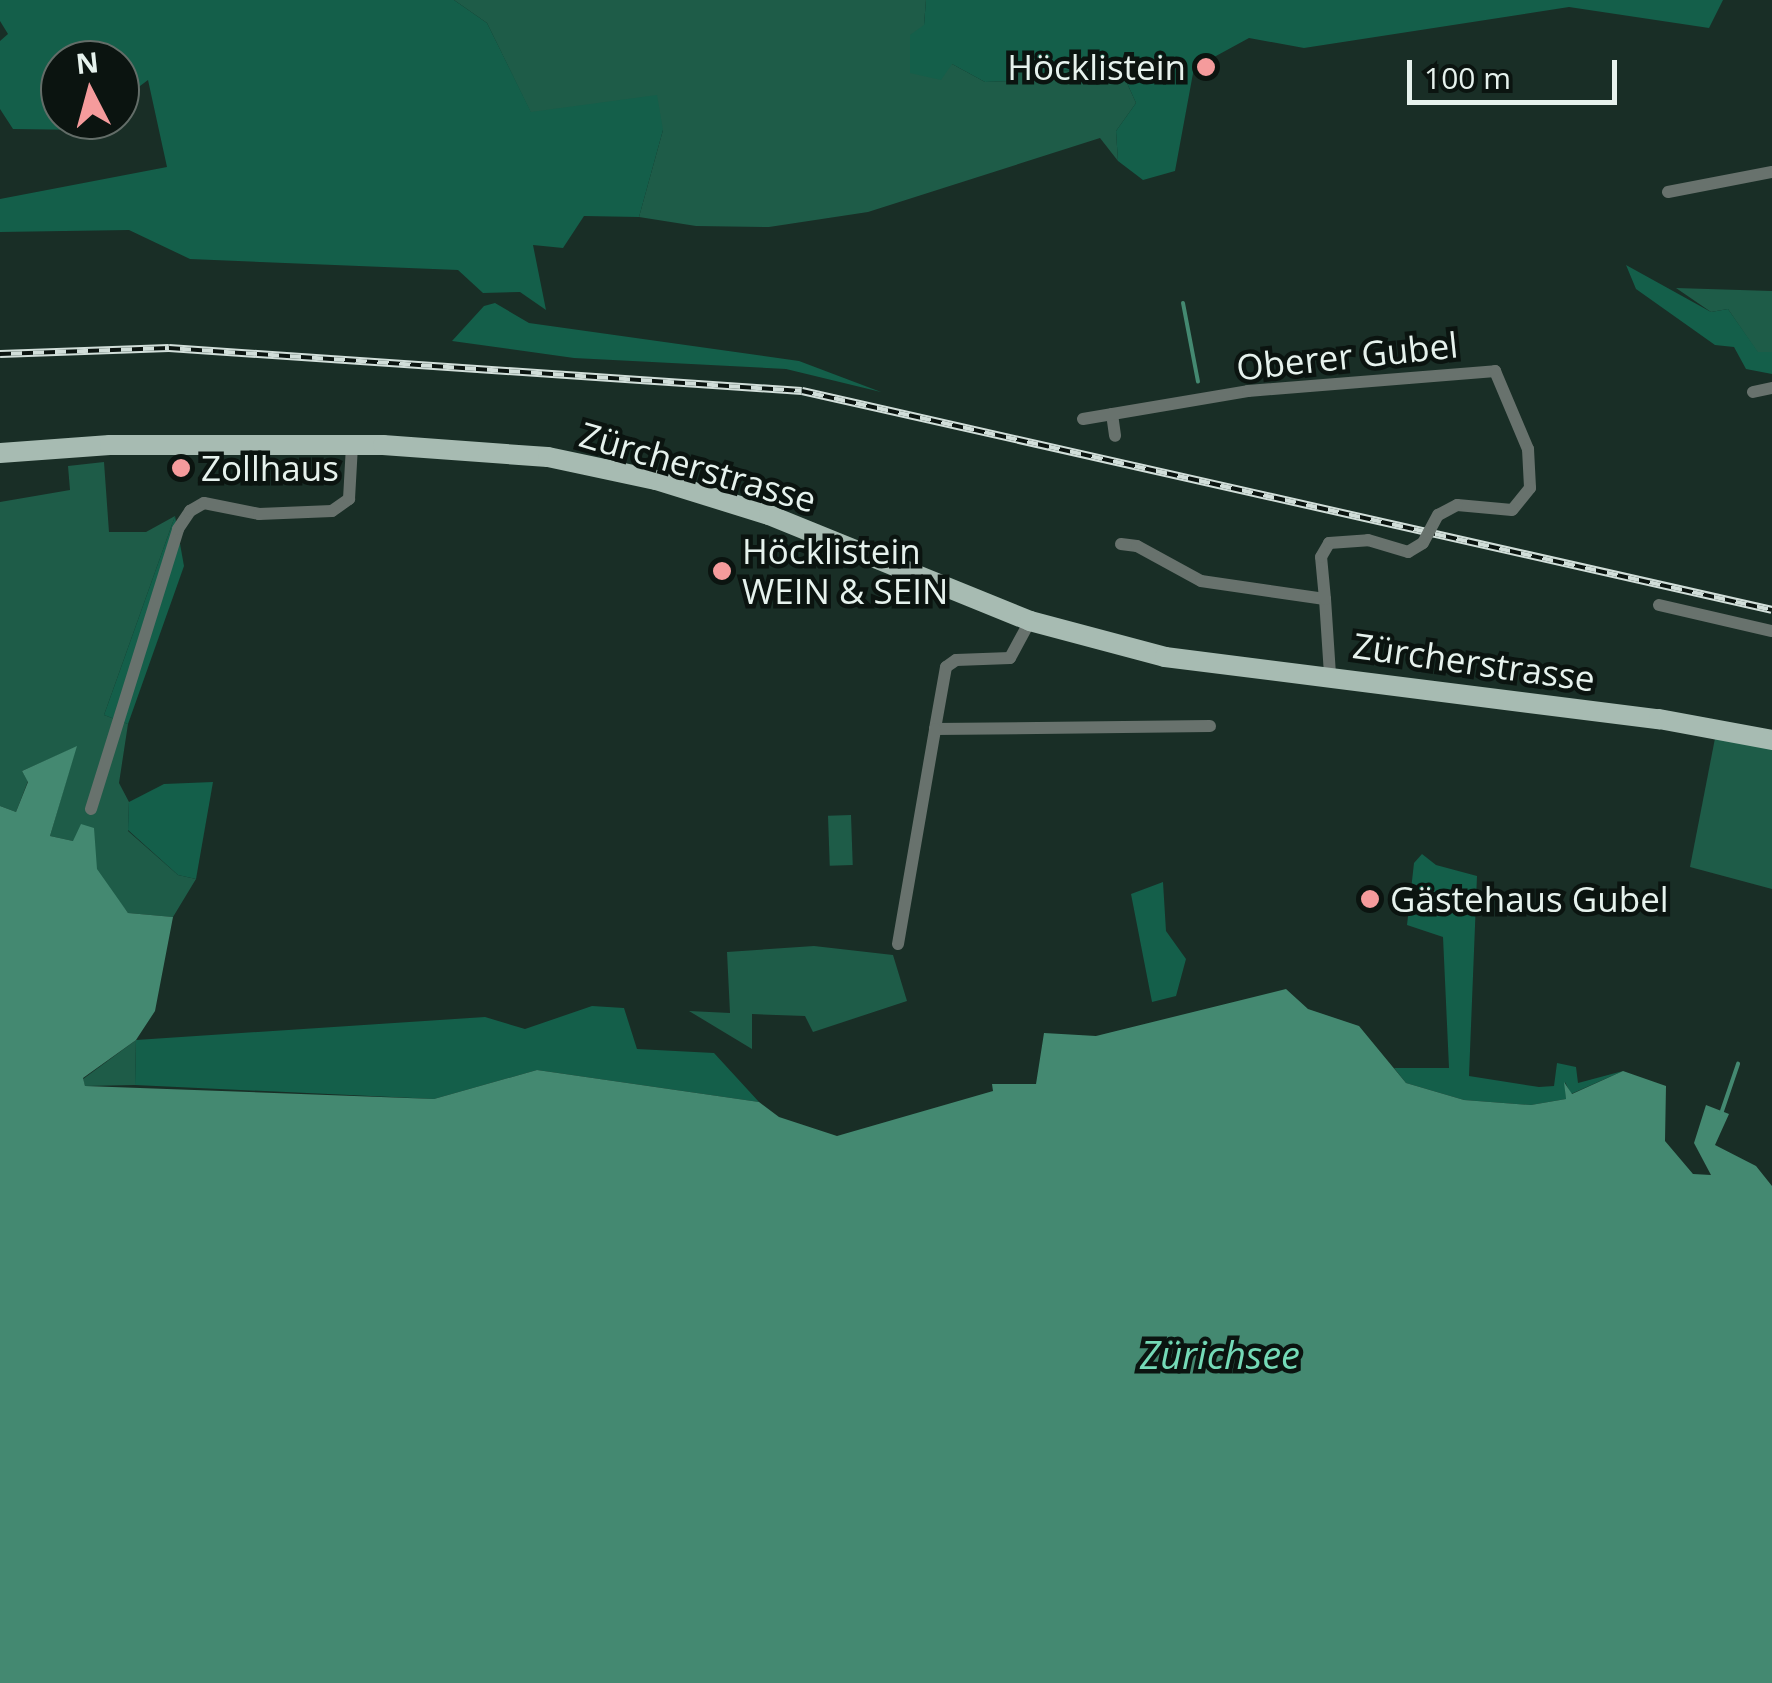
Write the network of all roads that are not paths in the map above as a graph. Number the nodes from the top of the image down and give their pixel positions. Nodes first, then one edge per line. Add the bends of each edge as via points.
1 (1772, 172) edge
2 (1668, 192) dead end
3 (1772, 388) edge
4 (1753, 392) dead end
5 (1112, 414) junction
6 (1083, 419) dead end
7 (1115, 436) dead end
8 (352, 445) junction
9 (0, 453) edge
10 (1121, 544) dead end
11 (1325, 598) junction
12 (1659, 606) dead end
13 (1030, 621) junction
14 (1772, 631) edge
15 (1330, 675) junction
16 (1210, 726) dead end
17 (935, 729) junction
18 (1772, 740) edge
19 (90, 808) dead end
20 (898, 944) dead end

1 - 2 street
3 - 4 street
5 - 6 street, Oberer Gubel
5 - 7 street
5 - 11 street, Oberer Gubel, bridge via 1248,391 1494,372 1528,450 1530,488 1512,510 1457,505 1438,515 1423,543 1408,552 1368,540 1329,543 1321,550
8 - 9 main road, Zürcherstrasse via 110,444
8 - 13 main road, Zürcherstrasse via 548,457 656,480 769,516
8 - 19 street via 349,499 332,512 259,514 204,503 190,511 178,529
10 - 11 street via 1201,581
11 - 15 street, Oberer Gubel
12 - 14 street
13 - 15 main road, Zürcherstrasse via 1165,657
13 - 17 street via 1010,658 956,660 946,667
15 - 18 main road, Zürcherstrasse
16 - 17 street
17 - 20 street

